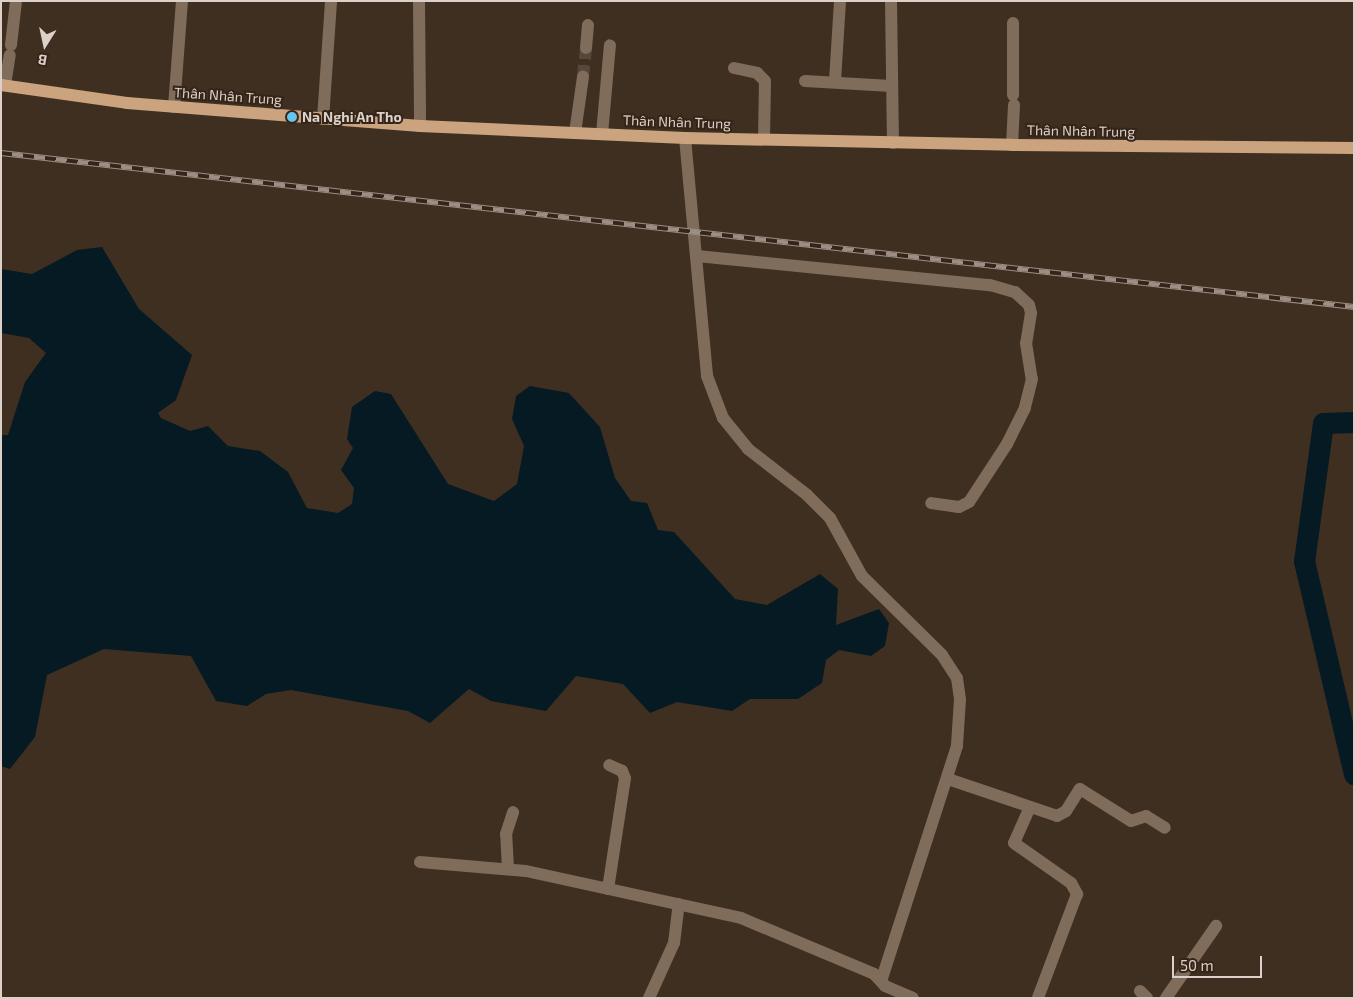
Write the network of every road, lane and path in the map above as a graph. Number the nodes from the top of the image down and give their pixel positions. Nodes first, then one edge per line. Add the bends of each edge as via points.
1 (16, 1) edge
2 (182, 1) edge
3 (331, 1) edge
4 (419, 1) edge
5 (840, 1) edge
6 (891, 1) edge
7 (1013, 22) dead end
8 (588, 25) dead end
9 (610, 45) dead end
10 (586, 48) tunnel mouth
11 (734, 68) dead end
12 (583, 77) tunnel mouth
13 (805, 81) dead end
14 (835, 81) junction
15 (3, 85) edge
16 (891, 86) junction
17 (174, 107) junction
18 (323, 118) junction
19 (420, 126) junction
20 (575, 133) junction
21 (602, 134) junction
22 (685, 138) junction
23 (764, 140) junction
24 (893, 142) junction
25 (1012, 145) junction
26 (1353, 145) edge
27 (697, 256) junction
28 (930, 503) dead end
29 (609, 765) dead end
30 (948, 779) junction
31 (1030, 807) junction
32 (513, 812) dead end
33 (1165, 828) dead end
34 (420, 862) dead end
35 (508, 869) junction
36 (608, 888) junction
37 (679, 904) junction
38 (1216, 926) dead end
39 (881, 982) junction
40 (649, 998) edge
41 (913, 998) edge
42 (1038, 998) edge
43 (1166, 998) edge

1 - 15 street
2 - 17 street
3 - 18 street
4 - 19 street
5 - 14 street
6 - 16 street
7 - 25 street
8 - 10 street
9 - 21 street
11 - 23 street via 757,73 765,81
12 - 20 street
13 - 14 street
14 - 16 street
15 - 17 main road, Thân Nhân Trung
16 - 24 street
17 - 18 main road, Thân Nhân Trung
18 - 19 main road, Thân Nhân Trung
19 - 20 main road, Thân Nhân Trung
20 - 21 main road, Thân Nhân Trung
21 - 22 main road, Thân Nhân Trung
22 - 23 main road, Thân Nhân Trung
22 - 27 street
23 - 24 main road, Thân Nhân Trung
24 - 25 main road, Thân Nhân Trung
25 - 26 main road, Thân Nhân Trung
27 - 28 street via 990,285 1015,292 1025,301 1031,313 1026,343 1032,379 1025,408 1007,444 969,502 959,507
27 - 30 street via 707,376 723,418 748,449 807,495 830,518 862,576 904,614 955,673 959,688 960,724
29 - 36 street via 622,771 625,778
30 - 31 street
30 - 39 street
31 - 33 street via 1053,815 1064,814 1080,789 1131,821 1146,816
31 - 42 street via 1014,843 1071,883 1077,894
32 - 35 street via 506,834
34 - 35 street
35 - 36 street
36 - 37 street
37 - 39 street via 759,924 874,974
37 - 40 street via 674,944
38 - 43 street
39 - 41 street

